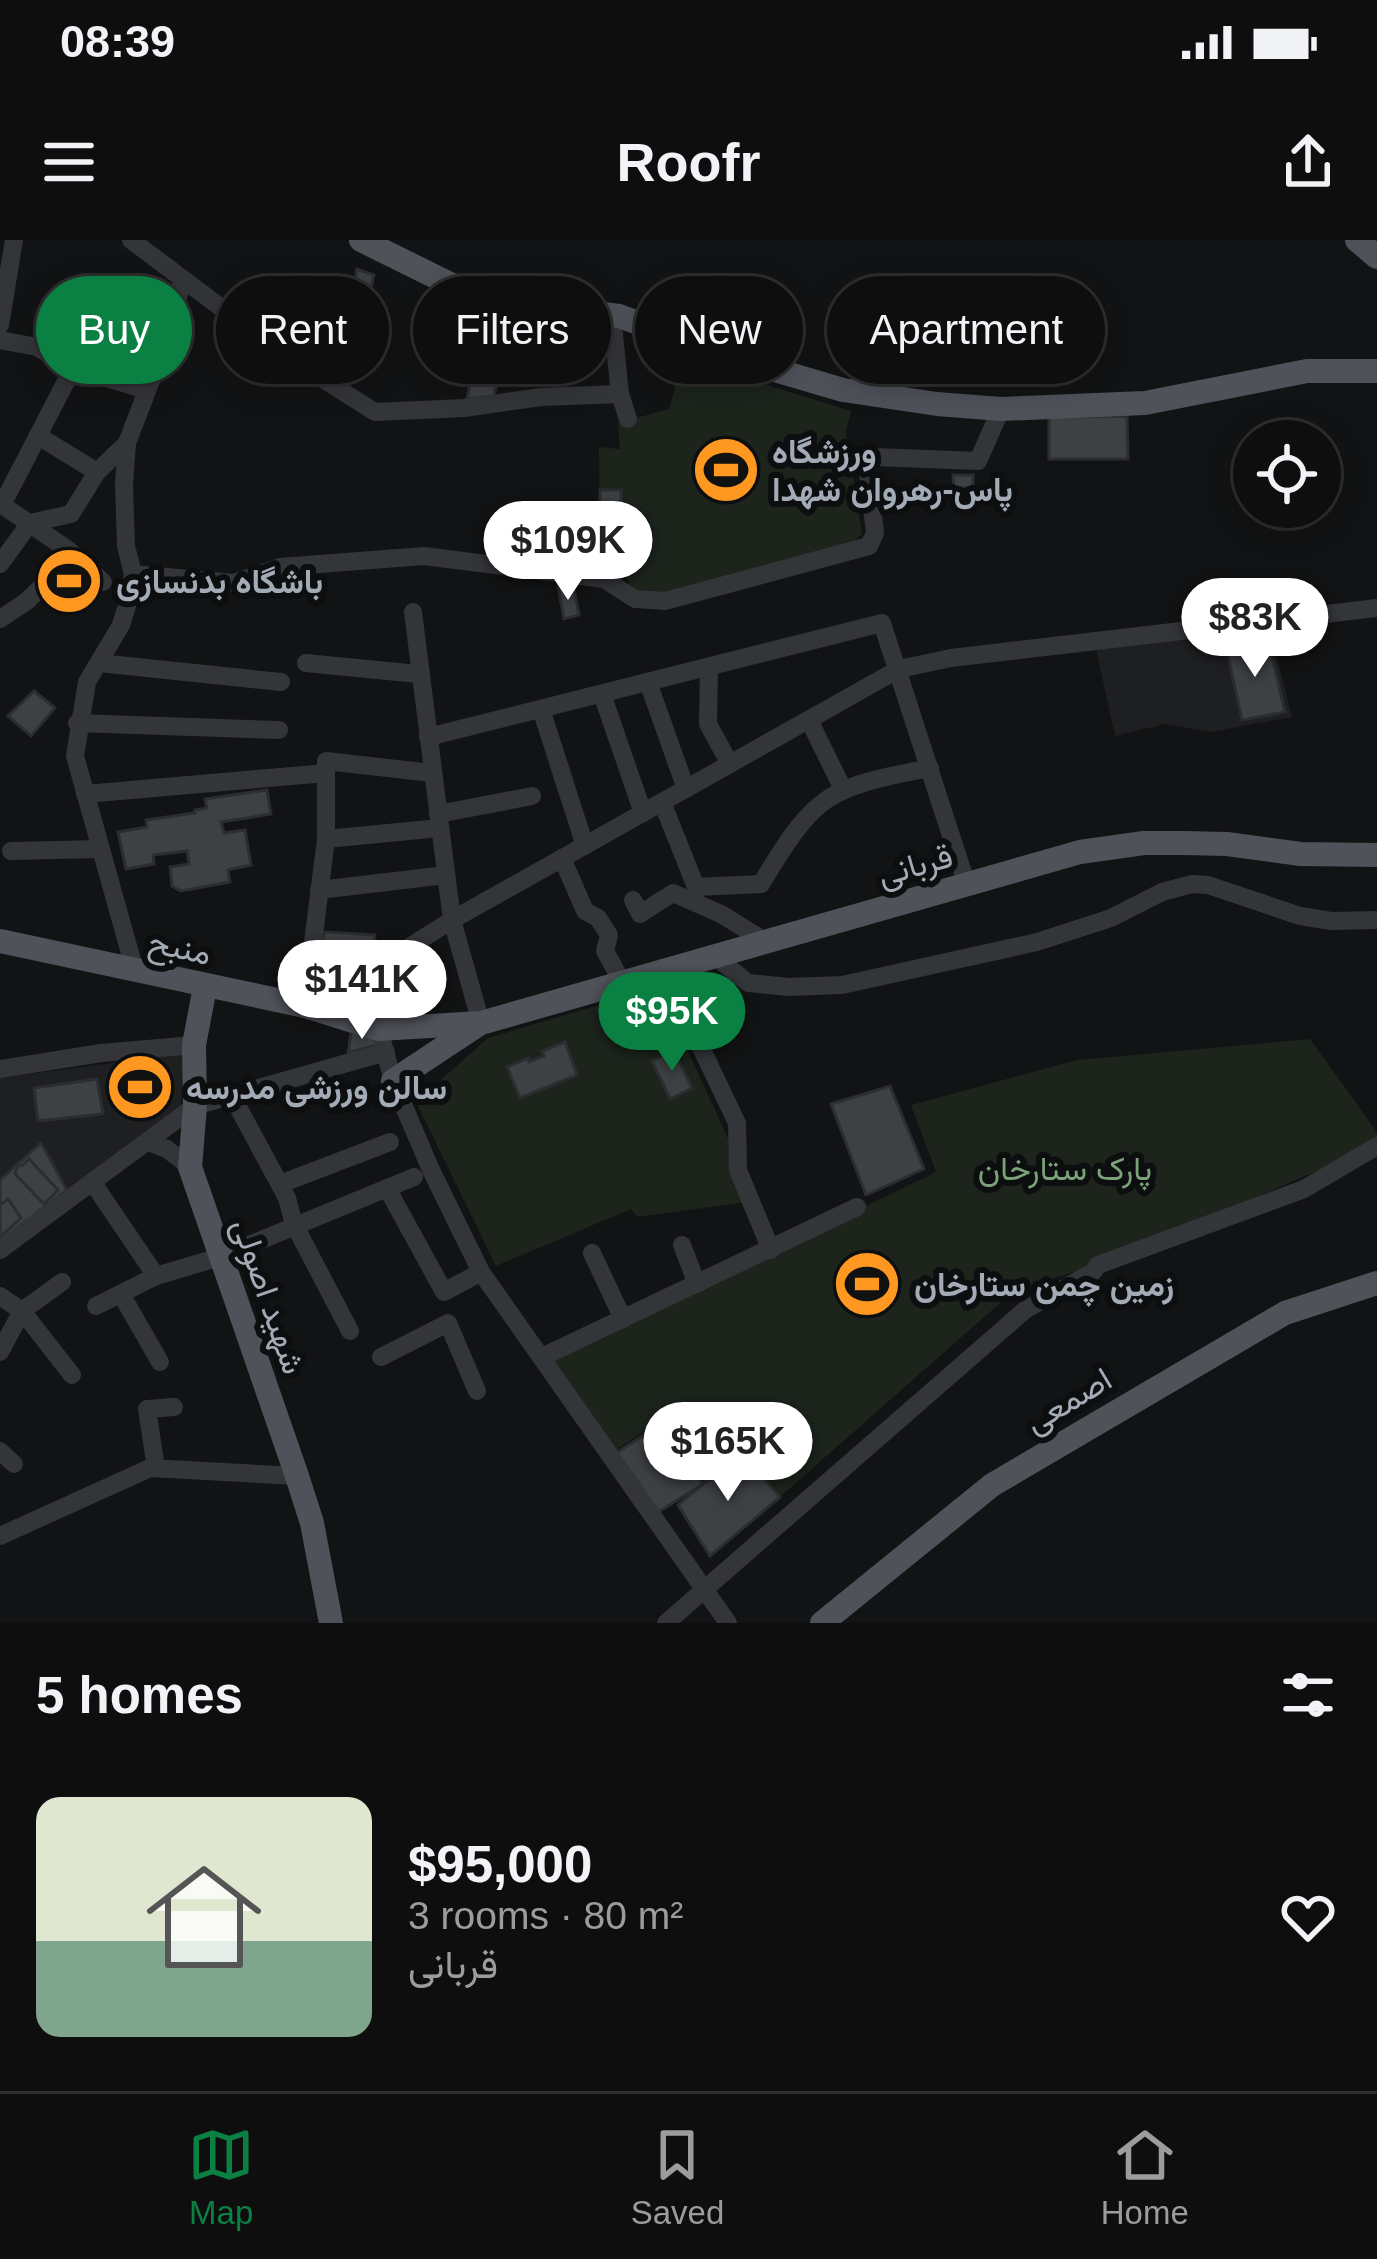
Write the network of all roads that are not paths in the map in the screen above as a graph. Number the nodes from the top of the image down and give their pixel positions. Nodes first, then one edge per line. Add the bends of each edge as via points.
1 (14, 240) edge
2 (131, 240) edge
3 (361, 240) edge
4 (1357, 240) edge
5 (1377, 257) edge
6 (175, 276) edge
7 (192, 289) edge
8 (612, 315) junction
9 (0, 325) edge
10 (0, 340) edge
11 (36, 347) edge
12 (1377, 371) edge
13 (65, 384) edge
14 (126, 384) edge
15 (148, 384) edge
16 (146, 390) junction
17 (620, 394) junction
18 (1001, 409) junction
19 (628, 419) dead end
20 (40, 437) junction
21 (127, 443) junction
22 (97, 472) junction
23 (2, 505) edge
24 (30, 523) junction
25 (74, 555) junction
26 (0, 564) edge
27 (133, 574) junction
28 (103, 582) dead end
29 (1377, 608) edge
30 (412, 612) dead end
31 (0, 619) edge
32 (99, 663) junction
33 (306, 663) dead end
34 (709, 667) junction
35 (899, 669) junction
36 (418, 674) junction
37 (281, 682) dead end
38 (648, 682) junction
39 (602, 694) junction
40 (541, 709) junction
41 (809, 720) junction
42 (77, 723) junction
43 (279, 730) dead end
44 (428, 737) junction
45 (730, 764) junction
46 (930, 768) junction
47 (326, 773) junction
48 (432, 773) junction
49 (686, 789) junction
50 (843, 790) junction
51 (86, 794) junction
52 (532, 796) dead end
53 (662, 802) junction
54 (643, 813) junction
55 (439, 821) junction
56 (326, 839) junction
57 (584, 846) junction
58 (100, 849) junction
59 (11, 851) dead end
60 (1377, 855) edge
61 (562, 858) junction
62 (446, 875) junction
63 (967, 885) junction
64 (319, 890) junction
65 (633, 900) dead end
66 (452, 920) junction
67 (1377, 920) edge
68 (0, 941) edge
69 (768, 943) junction
70 (717, 958) junction
71 (135, 971) junction
72 (665, 972) junction
73 (623, 984) junction
74 (205, 987) junction
75 (309, 1007) junction
76 (481, 1023) junction
77 (382, 1041) junction
78 (194, 1045) junction
79 (0, 1069) edge
80 (393, 1081) junction
81 (232, 1096) junction
82 (195, 1106) junction
83 (148, 1142) junction
84 (390, 1142) dead end
85 (1377, 1146) edge
86 (190, 1167) junction
87 (414, 1177) dead end
88 (93, 1183) junction
89 (280, 1184) junction
90 (387, 1188) junction
91 (857, 1207) dead end
92 (294, 1224) junction
93 (682, 1245) dead end
94 (0, 1250) edge
95 (771, 1250) junction
96 (592, 1253) dead end
97 (220, 1257) junction
98 (482, 1272) junction
99 (156, 1276) junction
100 (62, 1282) dead end
101 (1377, 1283) edge
102 (698, 1284) junction
103 (121, 1294) junction
104 (0, 1296) edge
105 (96, 1306) dead end
106 (22, 1311) junction
107 (622, 1319) junction
108 (350, 1331) dead end
109 (0, 1352) edge
110 (381, 1357) dead end
111 (542, 1357) junction
112 (160, 1363) dead end
113 (72, 1375) dead end
114 (477, 1391) dead end
115 (174, 1407) dead end
116 (157, 1468) junction
117 (297, 1476) junction
118 (0, 1536) edge
119 (706, 1591) junction
120 (331, 1623) edge
121 (666, 1623) edge
122 (728, 1623) edge
123 (822, 1623) edge

1 - 9 street
2 - 6 street
3 - 8 main road via 452,285
4 - 5 main road
7 - 17 street via 375,412
8 - 17 street
8 - 18 main road via 843,390
10 - 11 street
12 - 18 main road via 1307,371 1145,403
13 - 20 street
14 - 16 street
15 - 16 street
16 - 21 street
17 - 19 street
18 - 27 street via 979,461 875,457 866,466 875,532 869,546 665,601 635,599 604,580 424,556 280,567 234,583
20 - 22 street
20 - 23 street
21 - 22 street
21 - 27 street
22 - 24 street via 71,514
23 - 24 street
24 - 25 street
24 - 26 street
25 - 28 street
25 - 31 street
27 - 32 street via 121,625
29 - 35 street
30 - 36 street
32 - 37 street
32 - 42 street
33 - 36 street
34 - 35 street via 882,623
34 - 38 street
34 - 45 street via 708,724
35 - 41 street
35 - 46 street
36 - 44 street
38 - 39 street
38 - 49 street
39 - 40 street
39 - 54 street
40 - 44 street
40 - 57 street
41 - 45 street
41 - 50 street
42 - 43 street
42 - 51 street via 75,756
44 - 48 street
45 - 49 street
46 - 50 street
46 - 63 street
47 - 48 street via 326,761
47 - 51 street
47 - 56 street
48 - 55 street
49 - 53 street
50 - 53 street via 797,824 760,884 696,887
51 - 58 street
52 - 55 street
53 - 54 street
54 - 57 street
55 - 56 street
55 - 62 street
56 - 64 street
57 - 61 street
58 - 59 street
58 - 71 street
60 - 63 main road, قربانی via 1144,843 1080,852
61 - 66 street
61 - 73 street via 585,911 609,935 605,951
62 - 64 street
62 - 66 street
63 - 69 main road, قربانی
64 - 75 street
65 - 69 street via 640,914 673,893
66 - 75 street
66 - 76 street
67 - 70 street via 1300,916 1192,884 1037,942 842,985 748,983
68 - 71 main road, منبح
69 - 70 main road, قربانی
70 - 72 main road, قربانی
71 - 74 main road, منبح
72 - 73 main road, قربانی
72 - 95 street via 736,1124 738,1170
73 - 76 main road, قربانی
74 - 75 main road, منبح
74 - 78 main road, شهید اصولی
75 - 77 main road, منبح
76 - 77 main road, منبح via 416,1027
76 - 80 main road
77 - 80 street
77 - 81 street
78 - 79 street
78 - 82 main road, شهید اصولی
80 - 98 street
81 - 82 street
81 - 89 street
82 - 83 street
82 - 86 main road, شهید اصولی
83 - 86 street
83 - 88 street
84 - 89 street
85 - 119 street via 1304,1189 1098,1265 1025,1310
86 - 97 main road, شهید اصولی
87 - 90 street
88 - 94 street
88 - 99 street
89 - 92 street
90 - 92 street
90 - 98 street via 443,1292
91 - 95 street
92 - 97 street
92 - 108 street
93 - 102 street
95 - 102 street
96 - 107 street
97 - 99 street
97 - 117 main road, شهید اصولی
98 - 111 street
99 - 103 street
100 - 106 street
101 - 123 main road, اصمعی via 1285,1313 992,1485
102 - 107 street
103 - 105 street
103 - 112 street
104 - 106 street
106 - 109 street
106 - 113 street
107 - 111 street
110 - 114 street via 448,1323
111 - 119 street
115 - 116 street via 147,1408
116 - 117 street
116 - 118 street
117 - 120 main road, شهید اصولی
119 - 121 street
119 - 122 street

